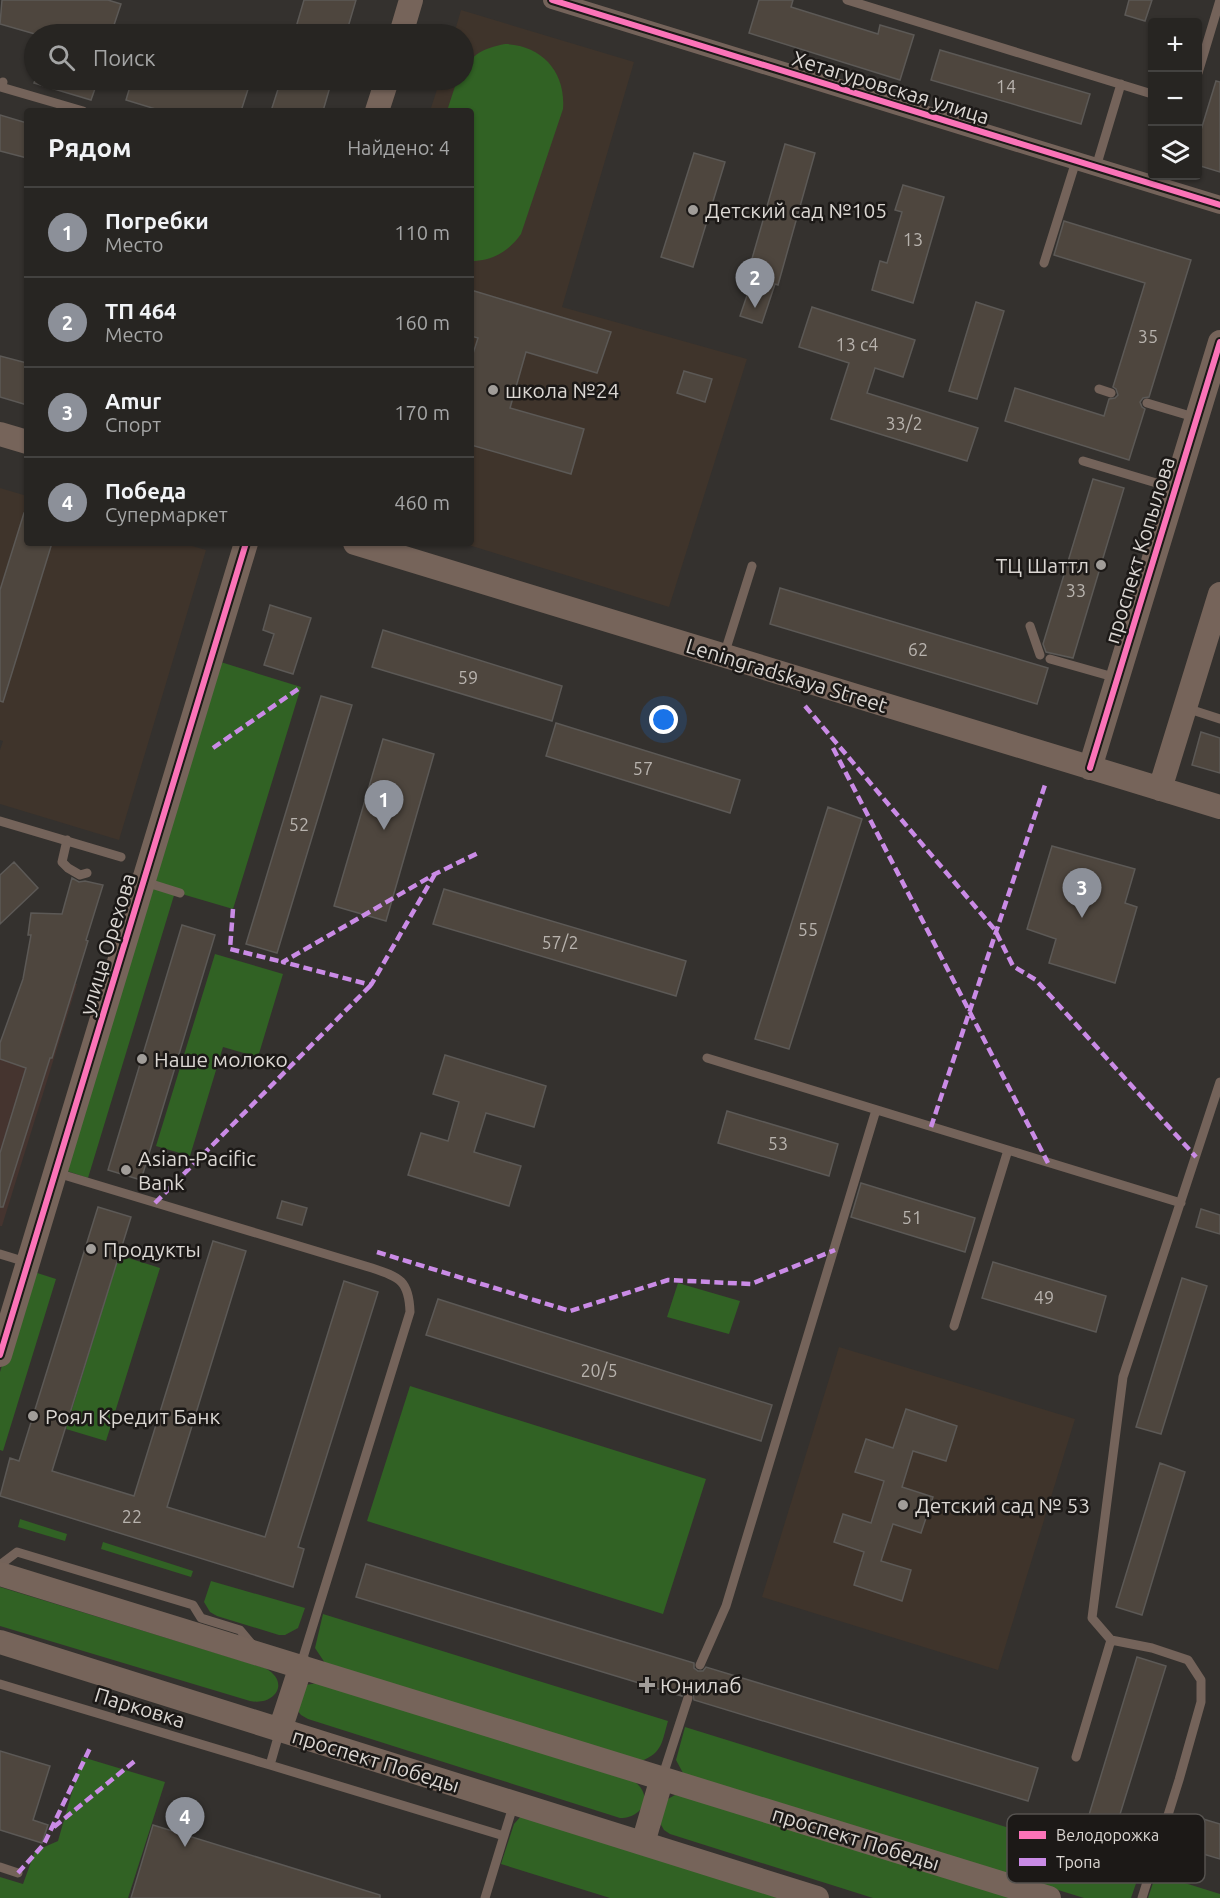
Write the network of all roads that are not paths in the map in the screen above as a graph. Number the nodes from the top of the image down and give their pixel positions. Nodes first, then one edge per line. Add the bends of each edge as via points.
1 (411, 0) edge
2 (552, 0) edge
3 (847, 0) edge
4 (1220, 0) edge
5 (404, 24) edge
6 (1197, 72) edge
7 (1121, 84) junction
8 (1, 86) edge
9 (384, 90) edge
10 (1148, 92) edge
11 (73, 108) edge
12 (379, 108) edge
13 (1076, 161) junction
14 (1096, 167) junction
15 (1165, 182) edge
16 (1220, 205) edge
17 (1044, 263) dead end
18 (1220, 342) edge
19 (1099, 389) dead end
20 (1111, 393) dead end
21 (1147, 403) dead end
22 (1197, 418) junction
23 (0, 434) edge
24 (24, 441) edge
25 (1083, 461) dead end
26 (1175, 489) junction
27 (245, 546) edge
28 (365, 546) edge
29 (752, 566) dead end
30 (1220, 594) edge
31 (1030, 626) dead end
32 (1040, 655) dead end
33 (724, 656) junction
34 (1050, 659) dead end
35 (1117, 678) junction
36 (1186, 708) junction
37 (1220, 719) edge
38 (1090, 768) junction
39 (1160, 789) junction
40 (1220, 807) edge
41 (0, 821) edge
42 (67, 840) junction
43 (121, 857) dead end
44 (87, 873) dead end
45 (144, 882) junction
46 (180, 893) dead end
47 (707, 1058) dead end
48 (1220, 1082) edge
49 (876, 1110) junction
50 (1008, 1150) junction
51 (55, 1173) junction
52 (1181, 1203) junction
53 (0, 1254) edge
54 (28, 1262) junction
55 (954, 1326) dead end
56 (0, 1354) edge
57 (0, 1565) edge
58 (0, 1574) edge
59 (1111, 1640) junction
60 (0, 1642) edge
61 (260, 1654) junction
62 (700, 1665) dead end
63 (301, 1666) junction
64 (0, 1684) edge
65 (688, 1698) dead end
66 (280, 1730) junction
67 (1076, 1757) dead end
68 (270, 1764) junction
69 (662, 1778) junction
70 (514, 1803) junction
71 (1168, 1814) edge
72 (504, 1836) junction
73 (643, 1843) junction
74 (0, 1867) edge
75 (18, 1873) dead end
76 (1147, 1883) edge
77 (485, 1898) edge
78 (817, 1898) edge
79 (1049, 1898) edge
80 (1142, 1898) edge

1 - 5 main road
2 - 13 street, Хетагуровская улица
3 - 7 lane
4 - 6 lane
7 - 10 lane
7 - 14 lane
8 - 11 lane
9 - 12 main road
13 - 14 street, Хетагуровская улица
13 - 17 lane
14 - 15 street, Хетагуровская улица
15 - 16 street, Хетагуровская улица
18 - 22 main road, проспект Копылова
19 - 20 lane
21 - 22 lane
22 - 26 main road, проспект Копылова
23 - 24 main road
25 - 26 lane
26 - 35 main road, проспект Копылова
27 - 45 main road, улица Орехова
28 - 33 main road, Leningradskaya Street
29 - 33 lane
30 - 36 main road
31 - 32 lane
33 - 38 main road, Leningradskaya Street
34 - 35 lane
35 - 38 main road, проспект Копылова
36 - 37 lane
36 - 39 main road
38 - 39 main road, Leningradskaya Street
39 - 40 main road, Leningradskaya Street
41 - 42 lane
42 - 43 lane
42 - 44 lane via 62,862 80,875
45 - 46 lane
45 - 51 main road, улица Орехова
47 - 49 lane
48 - 52 lane
49 - 50 lane
49 - 62 lane via 726,1606
50 - 52 lane
50 - 55 lane
51 - 54 main road, улица Орехова
51 - 63 lane via 372,1268 404,1282 410,1312
52 - 59 lane via 1123,1377 1092,1618
53 - 54 lane
54 - 56 main road, улица Орехова
57 - 61 lane via 17,1552 193,1605 201,1618 240,1630
58 - 61 main road, проспект Победы
59 - 67 lane
59 - 71 lane via 1188,1660 1201,1680 1201,1702
60 - 66 main road, проспект Победы
61 - 63 main road, проспект Победы
63 - 66 main road, проспект Победы
63 - 69 main road, проспект Победы
64 - 68 lane, Парковка
65 - 69 lane
66 - 68 lane
66 - 70 main road, проспект Победы
68 - 72 lane, Парковка
69 - 73 main road
69 - 79 main road, проспект Победы
70 - 72 lane
70 - 73 main road, проспект Победы
72 - 77 lane
73 - 78 main road, проспект Победы
74 - 75 lane
76 - 80 lane

